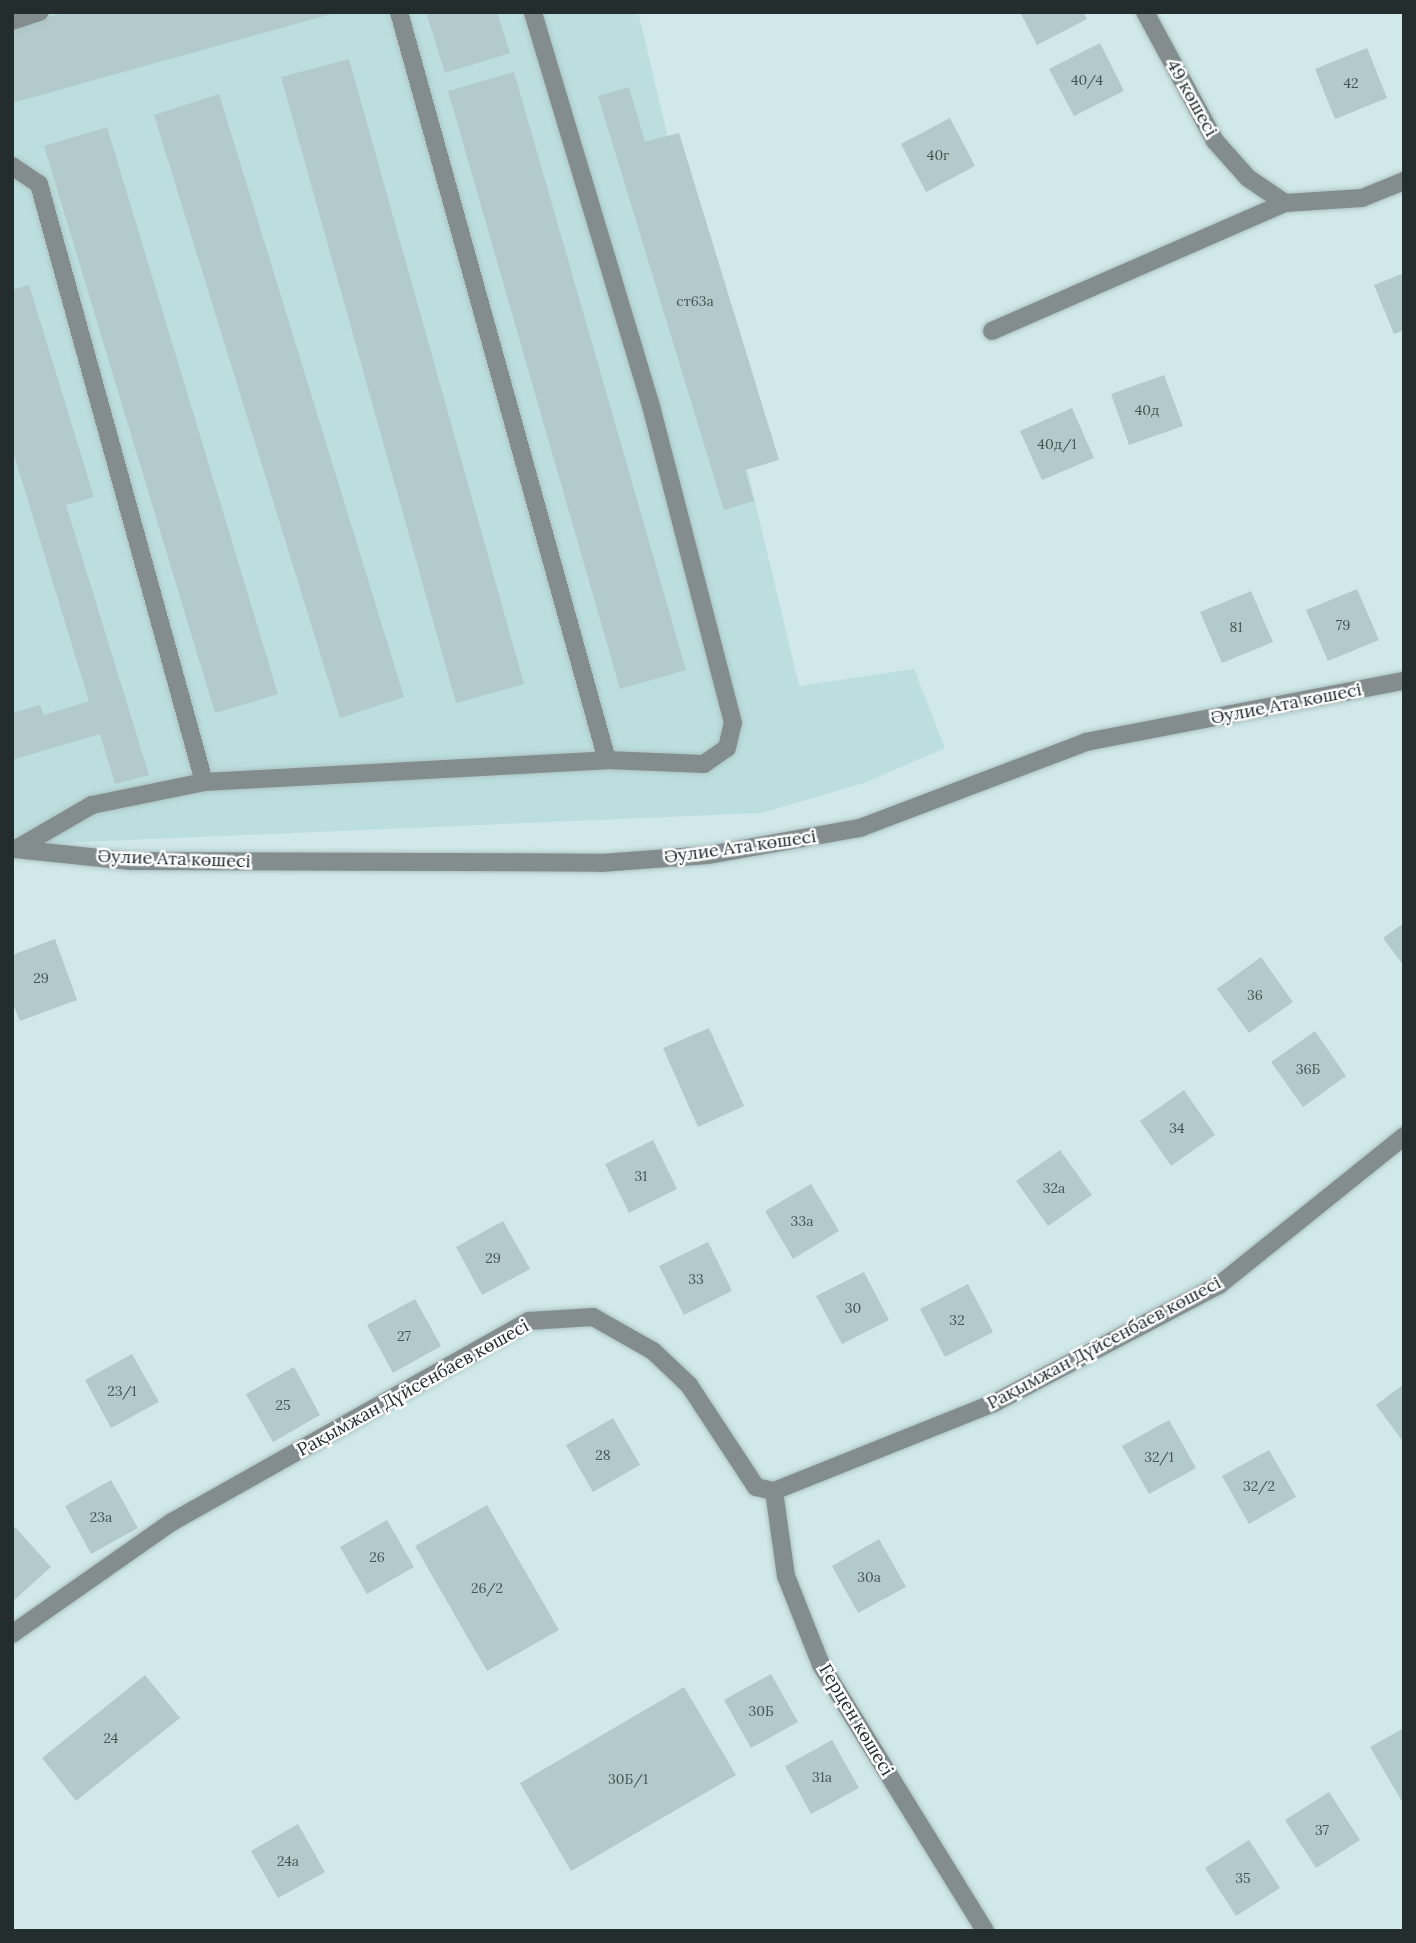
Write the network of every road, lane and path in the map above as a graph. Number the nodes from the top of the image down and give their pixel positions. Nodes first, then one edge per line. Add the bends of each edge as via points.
1 (40, 12) edge
2 (399, 12) edge
3 (533, 12) edge
4 (1145, 12) edge
5 (12, 21) edge
6 (12, 166) edge
7 (1404, 181) edge
8 (1285, 203) junction
9 (992, 331) dead end
10 (1404, 681) edge
11 (607, 760) junction
12 (204, 782) junction
13 (14, 849) edge
14 (1404, 1136) edge
15 (774, 1491) junction
16 (12, 1634) edge
17 (985, 1931) edge

1 - 5 street
2 - 11 street
3 - 11 street via 651,406 733,723 727,748 704,764
4 - 8 street, 49 көшесі via 1215,141 1248,178
6 - 12 street via 39,184
7 - 8 street via 1362,198
8 - 9 street
10 - 13 street, Әулие Ата көшесі via 1086,742 860,828 708,855 601,863 130,861
11 - 12 street
12 - 13 street via 92,805
14 - 15 street, Рақымжан Дүйсенбаев көшесі via 1219,1285 994,1404
15 - 16 street, Рақымжан Дүйсенбаев көшесі via 756,1486 688,1385 653,1351 593,1317 528,1321 172,1522
15 - 17 street, Герцен көшесі via 786,1576 821,1665

